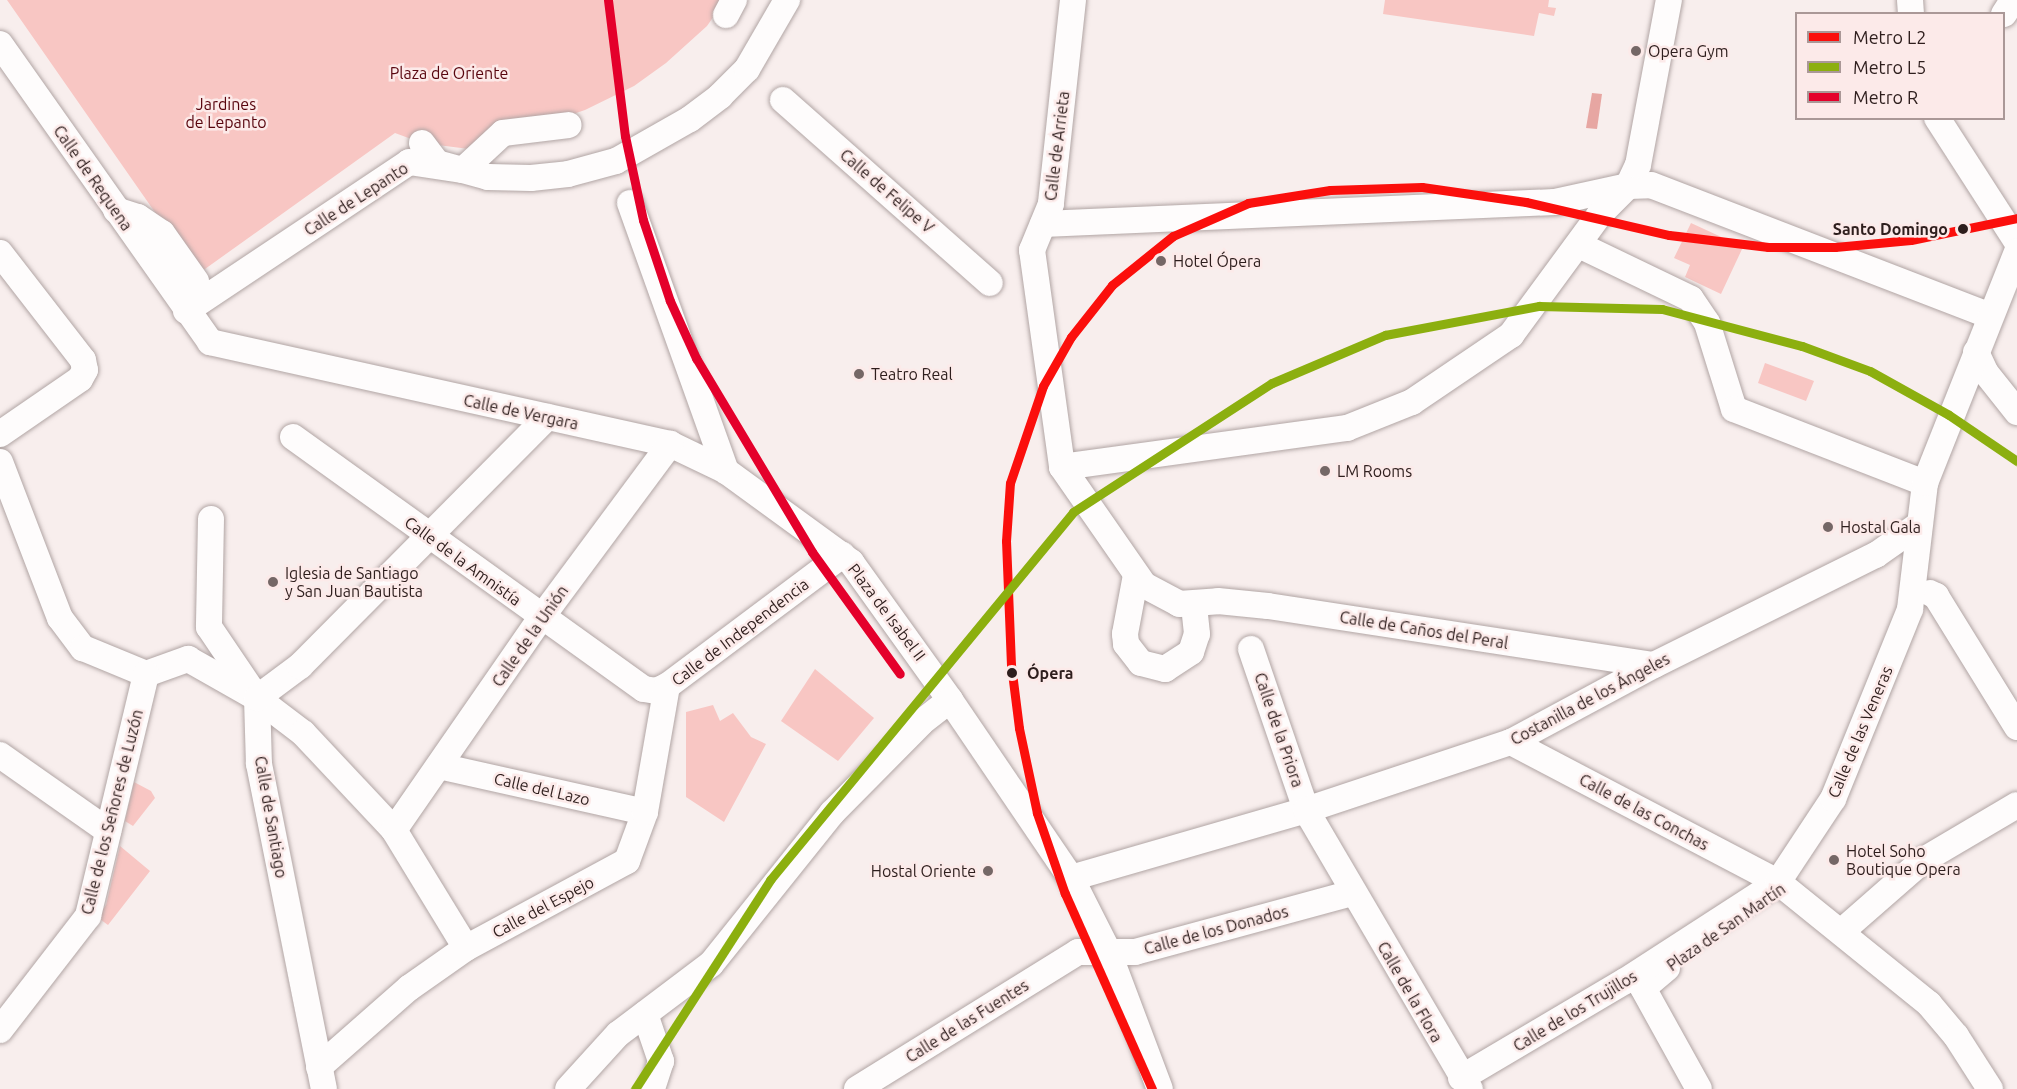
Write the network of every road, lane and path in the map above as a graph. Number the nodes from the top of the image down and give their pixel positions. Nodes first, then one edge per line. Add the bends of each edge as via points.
1 (787, 0) edge
2 (1073, 0) edge
3 (1669, 0) edge
4 (0, 44) edge
5 (783, 100) dead end
6 (1938, 120) edge
7 (569, 125) dead end
8 (422, 143) dead end
9 (463, 170) junction
10 (1628, 186) junction
11 (630, 203) dead end
12 (116, 210) junction
13 (1043, 224) junction
14 (2017, 242) edge
15 (1579, 245) junction
16 (2017, 252) edge
17 (0, 253) edge
18 (196, 281) dead end
19 (990, 283) dead end
20 (2017, 292) edge
21 (186, 311) junction
22 (1990, 316) junction
23 (1981, 363) junction
24 (2017, 412) edge
25 (547, 417) junction
26 (0, 434) edge
27 (293, 437) dead end
28 (670, 444) junction
29 (0, 462) edge
30 (1062, 467) junction
31 (726, 471) junction
32 (1925, 483) junction
33 (211, 519) dead end
34 (1917, 526) junction
35 (428, 536) junction
36 (842, 555) junction
37 (1876, 555) junction
38 (1916, 571) junction
39 (1136, 575) junction
40 (1930, 593) dead end
41 (1194, 605) junction
42 (541, 618) junction
43 (1920, 634) dead end
44 (1251, 649) dead end
45 (1654, 665) junction
46 (146, 674) junction
47 (667, 686) junction
48 (257, 698) junction
49 (950, 700) junction
50 (2017, 727) edge
51 (1511, 742) junction
52 (0, 755) edge
53 (439, 766) junction
54 (2017, 806) edge
55 (1306, 810) junction
56 (645, 812) junction
57 (393, 830) junction
58 (108, 831) junction
59 (1071, 878) junction
60 (1782, 885) junction
61 (1352, 893) junction
62 (1841, 932) junction
63 (466, 948) junction
64 (1108, 951) junction
65 (1078, 952) joint
66 (1625, 981) junction
67 (645, 1014) junction
68 (0, 1030) edge
69 (321, 1078) edge
70 (1465, 1084) edge
71 (1689, 1086) edge
72 (568, 1089) edge
73 (652, 1089) edge
74 (857, 1089) edge
75 (1160, 1089) edge
76 (1989, 1089) edge

1 - 9 street via 747,69 713,102 649,144 616,160 567,174 489,177
2 - 13 street, Calle de Arrieta via 1054,178
3 - 10 street via 1638,165
4 - 12 street, Calle de Requena
5 - 19 street, Calle de Felipe V
6 - 14 street
7 - 9 street via 512,130
8 - 9 street via 437,163
9 - 21 street, Calle de Lepanto via 409,162
10 - 13 street via 1555,202
10 - 15 street via 1607,204
10 - 22 street via 1651,185
11 - 31 street
12 - 18 street via 138,217 162,233
12 - 21 street, Calle de Requena
13 - 30 street, Calle de Arrieta via 1032,250
15 - 30 street via 1511,335 1412,402 1347,428
15 - 32 street via 1691,299 1707,322 1734,409
16 - 22 street
17 - 26 street via 83,360 80,379
20 - 23 street
21 - 25 street, Calle de Vergara via 210,342
22 - 23 street
23 - 24 street
23 - 32 street
23 - 34 street
25 - 28 street, Calle de Vergara
25 - 35 street
27 - 35 street, Calle de la Amnistía
28 - 31 street, Calle de Vergara
28 - 42 street, Calle de la Unión
29 - 46 street via 60,618 83,648
30 - 39 street
31 - 36 street, Calle de Vergara
32 - 34 street
33 - 48 street via 209,627
34 - 37 street, Costanilla de los Ángeles
34 - 38 street, Calle de las Veneras
35 - 42 street, Calle de la Amnistía
35 - 48 street via 300,666
36 - 47 street, Calle de Independencia
36 - 49 street, Plaza de Isabel II via 860,572
37 - 38 street via 1894,556
37 - 45 street, Costanilla de los Ángeles
38 - 60 street, Calle de las Veneras via 1910,609 1833,799
39 - 41 street via 1167,600
39 - 41 street via 1125,634 1126,644 1141,663 1165,669 1191,652 1197,634
40 - 50 street via 1936,596
41 - 45 street, Calle de Caños del Peral via 1218,601 1268,606
42 - 47 street, Calle de la Amnistía via 644,689 656,691
42 - 53 street, Calle de la Unión
43 - 60 street, Plaza de San Martín via 1912,638 1837,813
44 - 55 street, Calle de la Priora
45 - 51 street, Costanilla de los Ángeles
46 - 48 street via 188,659
46 - 58 street, Calle de los Señores de Luzón
47 - 56 street, Calle del Espejo
48 - 57 street via 303,733
48 - 69 street, Calle de Santiago via 259,764
49 - 59 street, Plaza de Isabel II
49 - 67 street via 921,723 832,813 711,964
51 - 55 street, Costanilla de los Ángeles
51 - 60 street, Calle de las Conchas
52 - 58 street
53 - 56 street, Calle del Lazo
53 - 57 street, Calle de la Unión
54 - 62 street via 1922,861
55 - 59 street, Costanilla de los Ángeles
55 - 61 street, Calle de la Priora
56 - 63 street, Calle del Espejo via 627,861
57 - 63 street
58 - 68 street, Calle de los Señores de Luzón via 88,916
59 - 64 street, Plaza de Isabel II
60 - 62 street, Calle de las Conchas
60 - 66 street, Calle de los Trujillos
60 - 71 street, Plaza de San Martín via 1643,985
61 - 64 street, Calle de los Donados via 1135,952
61 - 70 street, Calle de la Flora
62 - 76 street, Calle de las Conchas via 1929,1004 1956,1036
63 - 69 street, Calle del Espejo via 409,988
64 - 65 street, Calle de los Donados
64 - 75 street, Plaza de Isabel II
65 - 74 street, Calle de las Fuentes
66 - 70 street, Calle de los Trujillos
66 - 71 street
67 - 72 street via 618,1034
67 - 73 street via 661,1060

